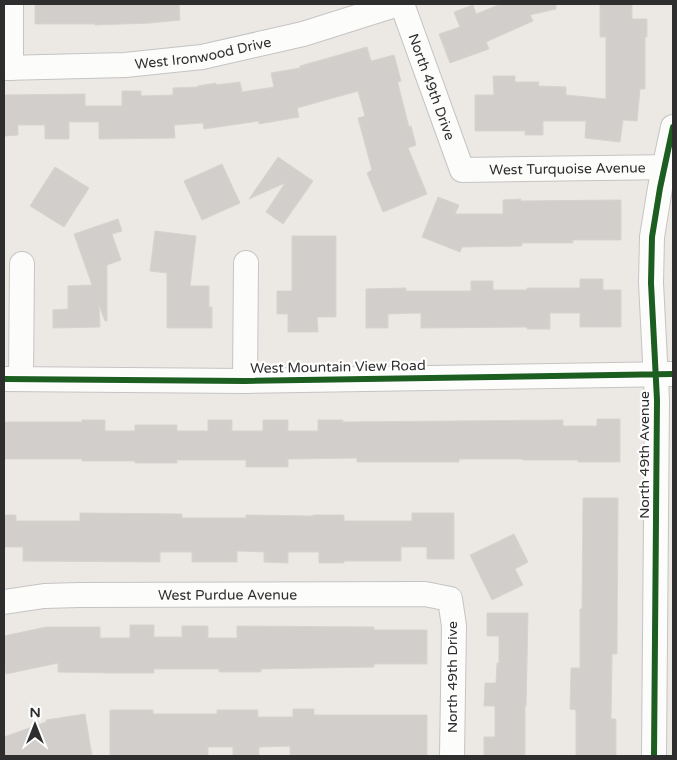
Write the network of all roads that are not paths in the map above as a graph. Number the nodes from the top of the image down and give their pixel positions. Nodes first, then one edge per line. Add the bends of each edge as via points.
1 (11, 4) edge
2 (398, 4) edge
3 (402, 4) edge
4 (7, 68) edge
5 (673, 126) edge
6 (669, 167) edge
7 (462, 170) joint
8 (246, 263) dead end
9 (22, 264) dead end
10 (665, 374) edge
11 (12, 379) edge
12 (245, 381) junction
13 (664, 594) edge
14 (450, 599) joint
15 (4, 602) edge
16 (452, 756) edge
17 (654, 756) edge

1 - 4 street
2 - 4 street, West Ironwood Drive via 302,34 202,57 125,65
3 - 7 street, North 49th Drive
5 - 6 street, North 49th Avenue
6 - 7 street, West Turquoise Avenue
6 - 10 street, North 49th Avenue via 660,188 652,237 651,283
8 - 12 street
9 - 11 street
10 - 12 street, West Mountain View Road
10 - 13 street, North 49th Avenue via 657,400
11 - 12 street, West Mountain View Road
13 - 17 street, North 49th Avenue
14 - 15 street, West Purdue Avenue via 425,594 80,595
14 - 16 street, North 49th Drive via 454,626

